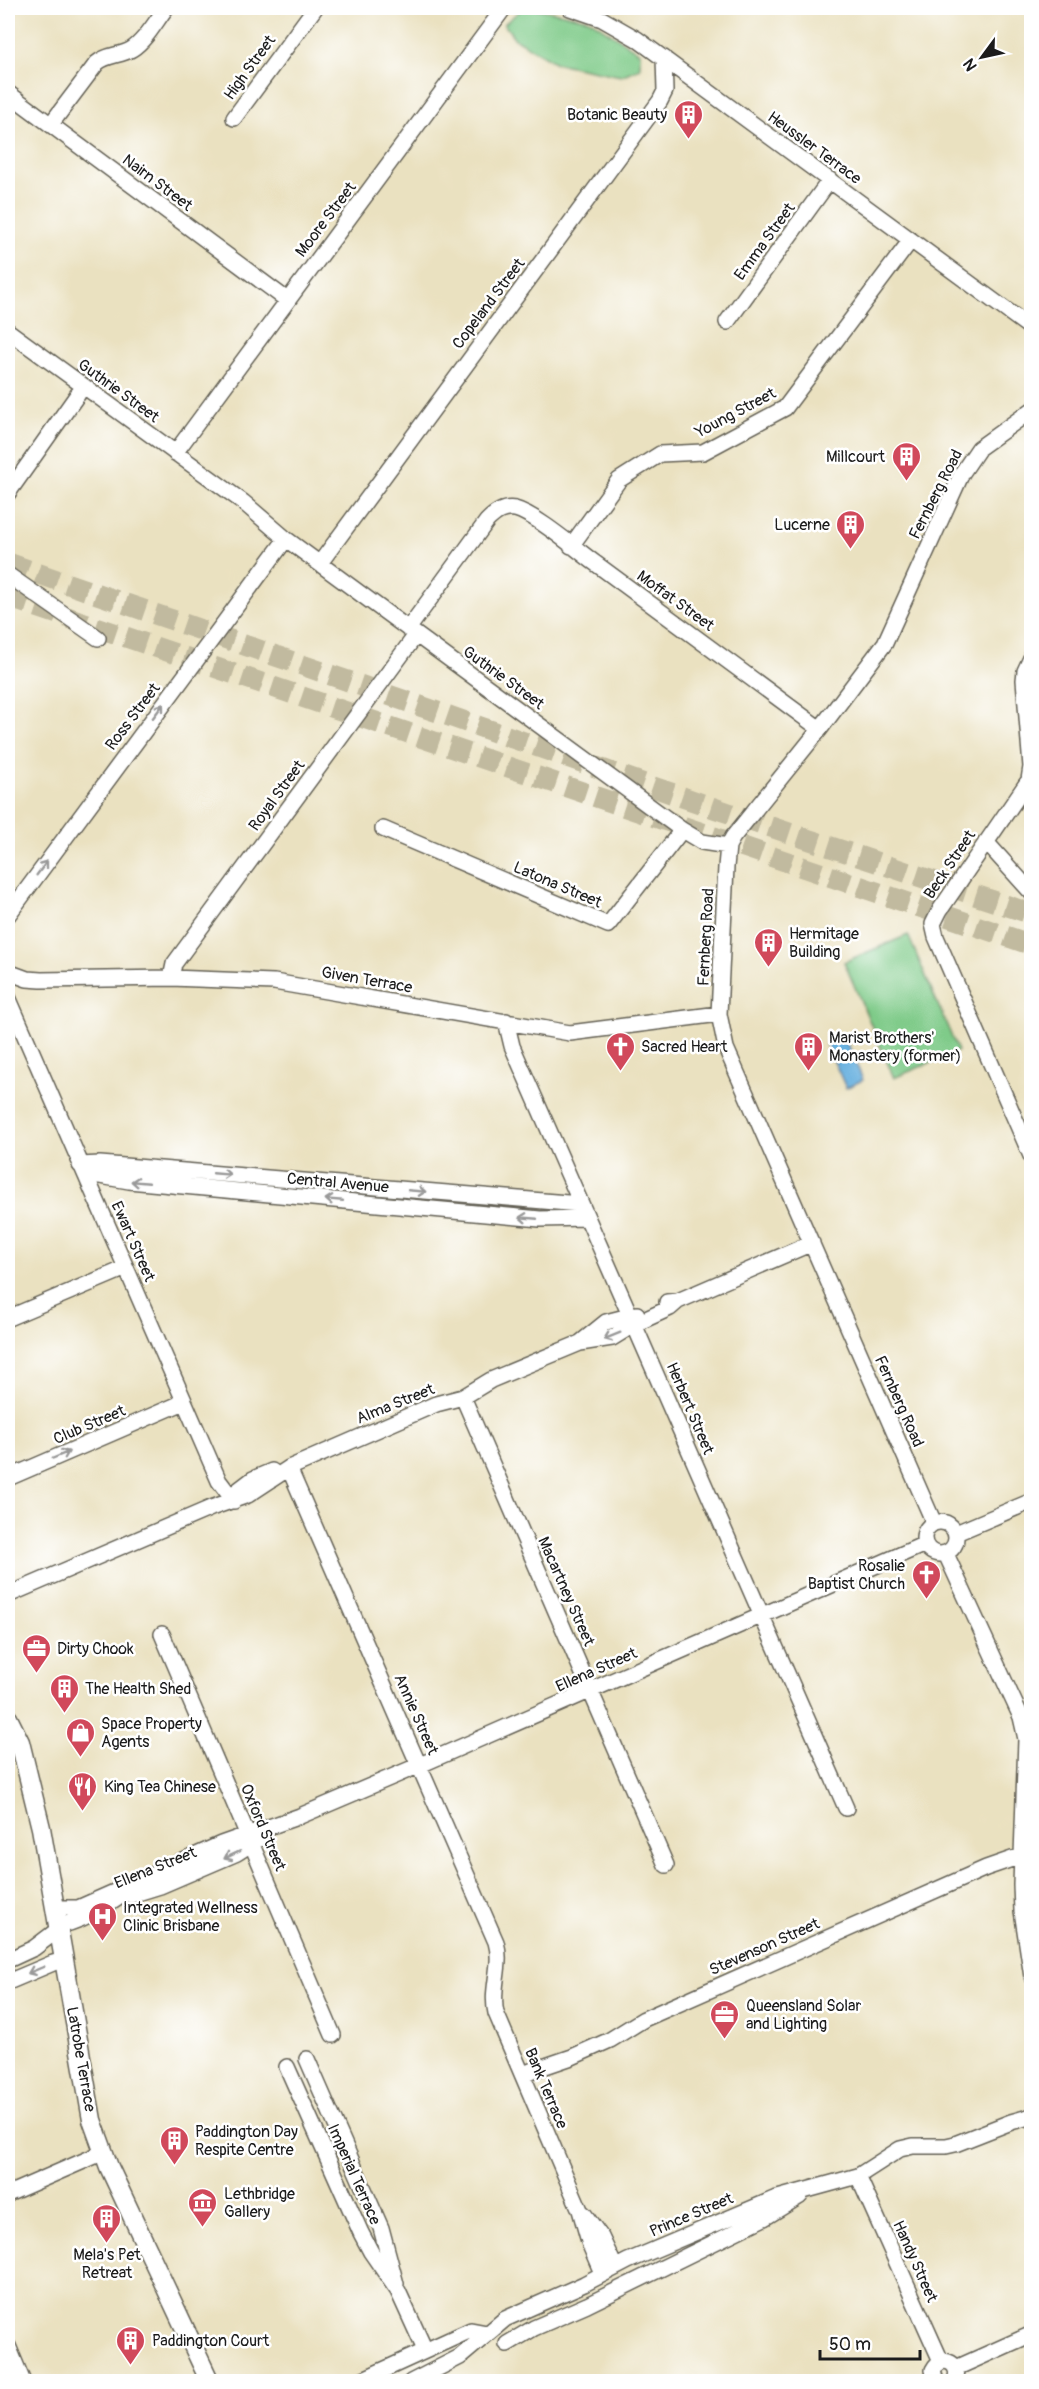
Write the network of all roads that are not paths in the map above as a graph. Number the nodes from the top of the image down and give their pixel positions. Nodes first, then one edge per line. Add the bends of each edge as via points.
1 (166, 8) edge
2 (315, 8) edge
3 (504, 8) edge
4 (570, 8) edge
5 (664, 58) junction
6 (8, 93) edge
7 (234, 118) dead end
8 (51, 124) junction
9 (830, 180) junction
10 (910, 240) junction
11 (287, 300) junction
12 (727, 322) dead end
13 (1032, 329) edge
14 (8, 331) edge
15 (8, 343) edge
16 (78, 394) junction
17 (1032, 410) edge
18 (175, 453) junction
19 (8, 493) edge
20 (507, 508) joint
21 (265, 523) junction
22 (286, 539) junction
23 (572, 546) junction
24 (320, 563) junction
25 (8, 575) edge
26 (412, 632) junction
27 (98, 638) dead end
28 (1032, 656) edge
29 (820, 729) junction
30 (382, 829) dead end
31 (682, 830) junction
32 (986, 842) junction
33 (728, 846) junction
34 (1032, 893) edge
35 (8, 915) edge
36 (10, 973) edge
37 (171, 978) junction
38 (8, 992) edge
39 (8, 997) edge
40 (719, 1014) junction
41 (506, 1021) junction
42 (1032, 1158) edge
43 (83, 1171) junction
44 (583, 1211) junction
45 (812, 1243) junction
46 (126, 1268) junction
47 (8, 1318) edge
48 (632, 1320) junction
49 (463, 1397) junction
50 (184, 1402) junction
51 (289, 1468) junction
52 (8, 1478) edge
53 (233, 1498) junction
54 (1032, 1501) edge
55 (934, 1523) junction
56 (956, 1533) junction
57 (925, 1544) junction
58 (946, 1554) junction
59 (8, 1595) edge
60 (762, 1616) junction
61 (162, 1634) dead end
62 (591, 1691) junction
63 (8, 1718) edge
64 (14, 1745) edge
65 (420, 1765) junction
66 (846, 1808) dead end
67 (250, 1839) junction
68 (1027, 1854) edge
69 (666, 1865) dead end
70 (146, 1878) junction
71 (104, 1907) junction
72 (56, 1908) junction
73 (59, 1927) junction
74 (8, 1960) edge
75 (65, 1960) junction
76 (1032, 1977) edge
77 (495, 1978) joint
78 (8, 1982) edge
79 (333, 2035) dead end
80 (307, 2059) dead end
81 (287, 2067) dead end
82 (522, 2074) junction
83 (1032, 2116) edge
84 (102, 2153) junction
85 (858, 2176) junction
86 (815, 2187) junction
87 (8, 2194) edge
88 (608, 2270) junction
89 (638, 2279) junction
90 (585, 2283) junction
91 (398, 2291) junction
92 (598, 2300) junction
93 (487, 2333) junction
94 (1032, 2334) edge
95 (507, 2344) dead end
96 (8, 2346) edge
97 (425, 2350) junction
98 (941, 2361) junction
99 (955, 2375) edge
100 (932, 2380) edge
101 (23, 2382) edge
102 (210, 2382) edge
103 (357, 2382) edge
104 (411, 2382) edge

1 - 8 street via 137,45 97,63
2 - 7 street, High Street
3 - 11 street, Moore Street
4 - 5 street, Heussler Terrace via 618,27
5 - 9 street, Heussler Terrace
5 - 24 street, Copeland Street via 665,92 660,101
6 - 8 street, Nairn Street
8 - 11 street, Nairn Street
9 - 10 street, Heussler Terrace
9 - 12 street, Emma Street
10 - 13 street, Heussler Terrace
10 - 23 street, Young Street via 785,408 703,452 660,454 619,480
11 - 18 street, Moore Street
14 - 18 street, Guthrie Street
15 - 16 street, Guthrie Street
16 - 19 street
16 - 21 street, Guthrie Street via 237,510
17 - 29 street, Fernberg Road via 979,448 962,473 885,643
18 - 21 street, Guthrie Street via 243,502
20 - 23 street, Moffat Street via 526,513
20 - 26 street, Royal Street via 487,520
21 - 22 street, Guthrie Street
22 - 24 street, Guthrie Street
35 -> 22 street, Ross Street
23 - 29 street, Moffat Street
24 - 26 street, Guthrie Street
25 - 27 street
26 - 31 street, Guthrie Street
26 - 37 street, Royal Street via 174,964
28 - 32 street, Beck Street via 1024,680 1029,780
29 - 33 street, Fernberg Road
30 - 31 street, Latona Street via 608,926
31 - 33 street, Guthrie Street via 702,842
32 - 34 street
32 - 42 street, Beck Street via 936,915 933,930
33 - 40 street, Fernberg Road
36 - 37 street, Given Terrace via 42,980
36 - 38 street
37 - 41 street, Given Terrace via 274,982
39 - 43 street, Ewart Street
40 - 41 street, Given Terrace via 570,1033
40 - 45 street, Fernberg Road via 732,1063
41 - 44 street, Herbert Street via 512,1046
43 - 44 street, Central Avenue via 100,1164
43 - 46 street, Ewart Street
44 - 48 street, Herbert Street
45 - 48 street, Alma Street via 678,1301 659,1304
45 - 55 street, Fernberg Road
46 - 47 street
46 - 50 street, Ewart Street
48 - 49 street, Alma Street via 606,1322 580,1343 491,1380
48 - 60 street, Herbert Street
49 - 51 street, Alma Street via 436,1404
49 - 62 street, Macartney Street
52 -> 50 street, Club Street
50 - 53 street, Ewart Street via 219,1481
51 - 53 street, Alma Street via 260,1475
51 - 65 street, Annie Street
53 - 59 street, Alma Street
54 - 56 street
55 - 56 street via 944,1523
55 - 57 street via 926,1530
56 - 58 street via 954,1548
57 - 58 street via 931,1552
57 - 60 street, Ellena Street
58 - 68 street via 1021,1717 1026,1739
60 - 62 street, Ellena Street
60 - 66 street, Herbert Street
61 - 67 street, Oxford Street
62 - 65 street, Ellena Street
62 - 69 street, Macartney Street
63 - 64 main road, Latrobe Terrace
64 - 72 main road, Latrobe Terrace via 41,1828
65 - 67 street, Ellena Street
65 - 77 street, Annie Street via 496,1942
67 - 70 street, Ellena Street
67 -> 71 street, Ellena Street via 160,1886
67 - 79 street, Oxford Street
68 - 76 street via 1022,1911
68 - 82 street, Stevenson Street via 986,1868 654,2014 572,2057
70 - 71 street, Ellena Street
70 - 72 street, Ellena Street via 78,1908
71 - 73 street, Ellena Street
72 - 73 main road, Latrobe Terrace
73 - 74 street, Ellena Street via 34,1948
73 - 75 main road, Latrobe Terrace
75 -> 78 street
75 - 84 main road, Latrobe Terrace via 92,2120
77 - 82 street, Bank Terrace via 496,2013
80 - 91 street, Imperial Terrace via 381,2228
81 - 91 street, Imperial Terrace via 361,2233
82 - 88 street, Bank Terrace via 580,2210 590,2246
83 - 85 street, Prince Street via 955,2144 900,2150
84 - 87 street
84 - 102 main road, Latrobe Terrace
85 - 86 street, Prince Street
85 - 98 street, Handy Street
86 - 88 street, Prince Street via 765,2202
86 - 89 street, Prince Street via 764,2218
88 - 90 street, Prince Street
89 - 90 street, Prince Street
89 - 92 street, Prince Street
90 - 92 street
90 - 93 street, Prince Street via 508,2317
91 - 97 street, Imperial Terrace
92 - 95 street, Prince Street
93 - 97 street via 472,2330
93 - 104 street, Prince Street via 460,2357
94 - 99 street
96 - 101 street
97 - 103 street
98 - 99 street via 952,2362
98 - 100 street via 934,2366

